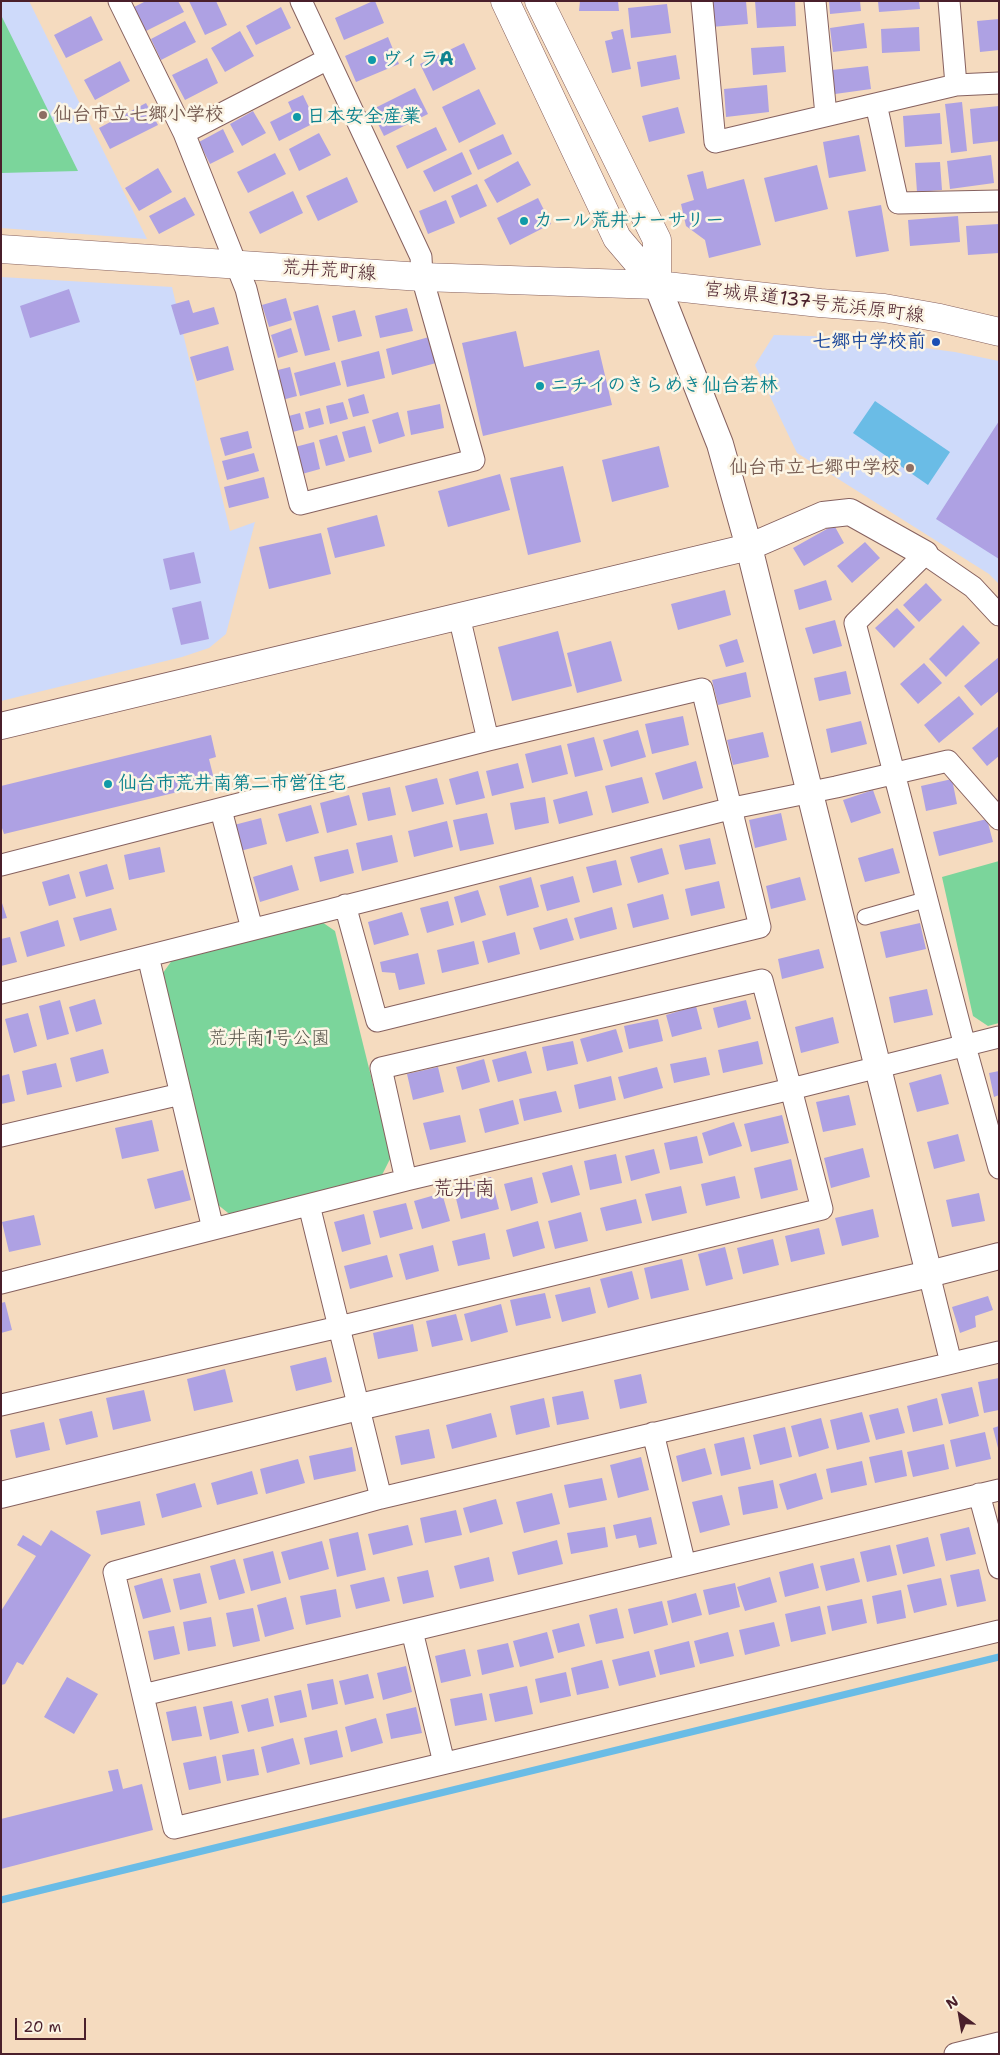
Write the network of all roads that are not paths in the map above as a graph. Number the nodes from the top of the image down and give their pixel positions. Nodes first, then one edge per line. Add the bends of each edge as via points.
1 (120, 1) edge
2 (301, 1) edge
3 (505, 1) edge
4 (540, 1) edge
5 (702, 1) edge
6 (815, 1) edge
7 (949, 1) edge
8 (328, 59) junction
9 (999, 83) edge
10 (956, 85) junction
11 (876, 104) junction
12 (826, 116) junction
13 (184, 133) junction
14 (999, 201) edge
15 (1, 249) edge
16 (236, 265) junction
17 (422, 277) junction
18 (657, 285) junction
19 (999, 332) edge
20 (749, 547) junction
21 (925, 554) junction
22 (999, 615) edge
23 (459, 616) junction
24 (1, 726) edge
25 (488, 740) junction
26 (895, 773) junction
27 (811, 791) junction
28 (733, 808) junction
29 (221, 810) junction
30 (999, 819) edge
31 (1, 865) edge
32 (928, 899) junction
33 (345, 905) junction
34 (864, 917) dead end
35 (252, 929) junction
36 (148, 956) junction
37 (1, 993) edge
38 (999, 1037) edge
39 (965, 1046) junction
40 (878, 1067) junction
41 (791, 1089) junction
42 (181, 1094) junction
43 (1, 1136) edge
44 (999, 1168) edge
45 (406, 1180) junction
46 (309, 1205) junction
47 (213, 1229) junction
48 (999, 1256) edge
49 (929, 1274) junction
50 (1, 1283) edge
51 (340, 1327) junction
52 (999, 1352) edge
53 (952, 1363) junction
54 (1, 1405) edge
55 (359, 1407) junction
56 (653, 1434) junction
57 (989, 1492) edge
58 (1, 1495) edge
59 (381, 1498) junction
60 (685, 1565) junction
61 (999, 1568) edge
62 (412, 1631) junction
63 (999, 1631) edge
64 (143, 1695) junction
65 (444, 1763) junction
66 (999, 2043) edge
67 (955, 2054) edge

1 - 13 street
2 - 8 street
3 - 18 main road via 617,238
4 - 18 main road via 656,240
5 - 12 street via 715,142
6 - 12 street
7 - 10 street
8 - 13 street
8 - 17 street via 421,257
9 - 10 street
10 - 11 street
11 - 12 street
11 - 14 street via 898,203
13 - 16 street
15 - 16 main road, 荒井荒町線
16 - 17 main road, 荒井荒町線
16 - 17 street via 246,289 300,504 474,460
17 - 18 main road, 荒井荒町線
18 - 19 main road, 宮城県道137号荒浜原町線 via 884,308
18 - 20 street via 720,444
20 - 21 street via 823,515 850,512
20 - 23 street
20 - 27 street
21 - 22 street via 973,587
21 - 26 street via 856,623
23 - 24 street
23 - 25 street
25 - 28 street via 702,688
25 - 29 street
26 - 27 street
26 - 30 street via 948,761
26 - 32 street
27 - 28 street
27 - 40 street
28 - 33 street
28 - 33 street via 760,927 377,1021
29 - 31 street
29 - 35 street
32 - 34 street
32 - 39 street
33 - 35 street
35 - 36 street
36 - 37 street
36 - 42 street
38 - 39 street
39 - 40 street
39 - 44 street
40 - 41 street
40 - 49 street
41 - 45 street
41 - 45 street via 762,980 380,1068
41 - 51 street via 822,1208
42 - 43 street
42 - 47 street
45 - 46 street
46 - 47 street
46 - 51 street
47 - 50 street
48 - 49 street
49 - 53 street
49 - 55 street
51 - 54 street
51 - 55 street
52 - 53 street
53 - 56 street
55 - 58 street
55 - 59 street
56 - 59 street
56 - 60 street
57 - 60 street
57 - 61 street
59 - 64 street via 114,1572
60 - 62 street
62 - 64 street
62 - 65 street
63 - 65 street
64 - 65 street via 174,1828
66 - 67 street

